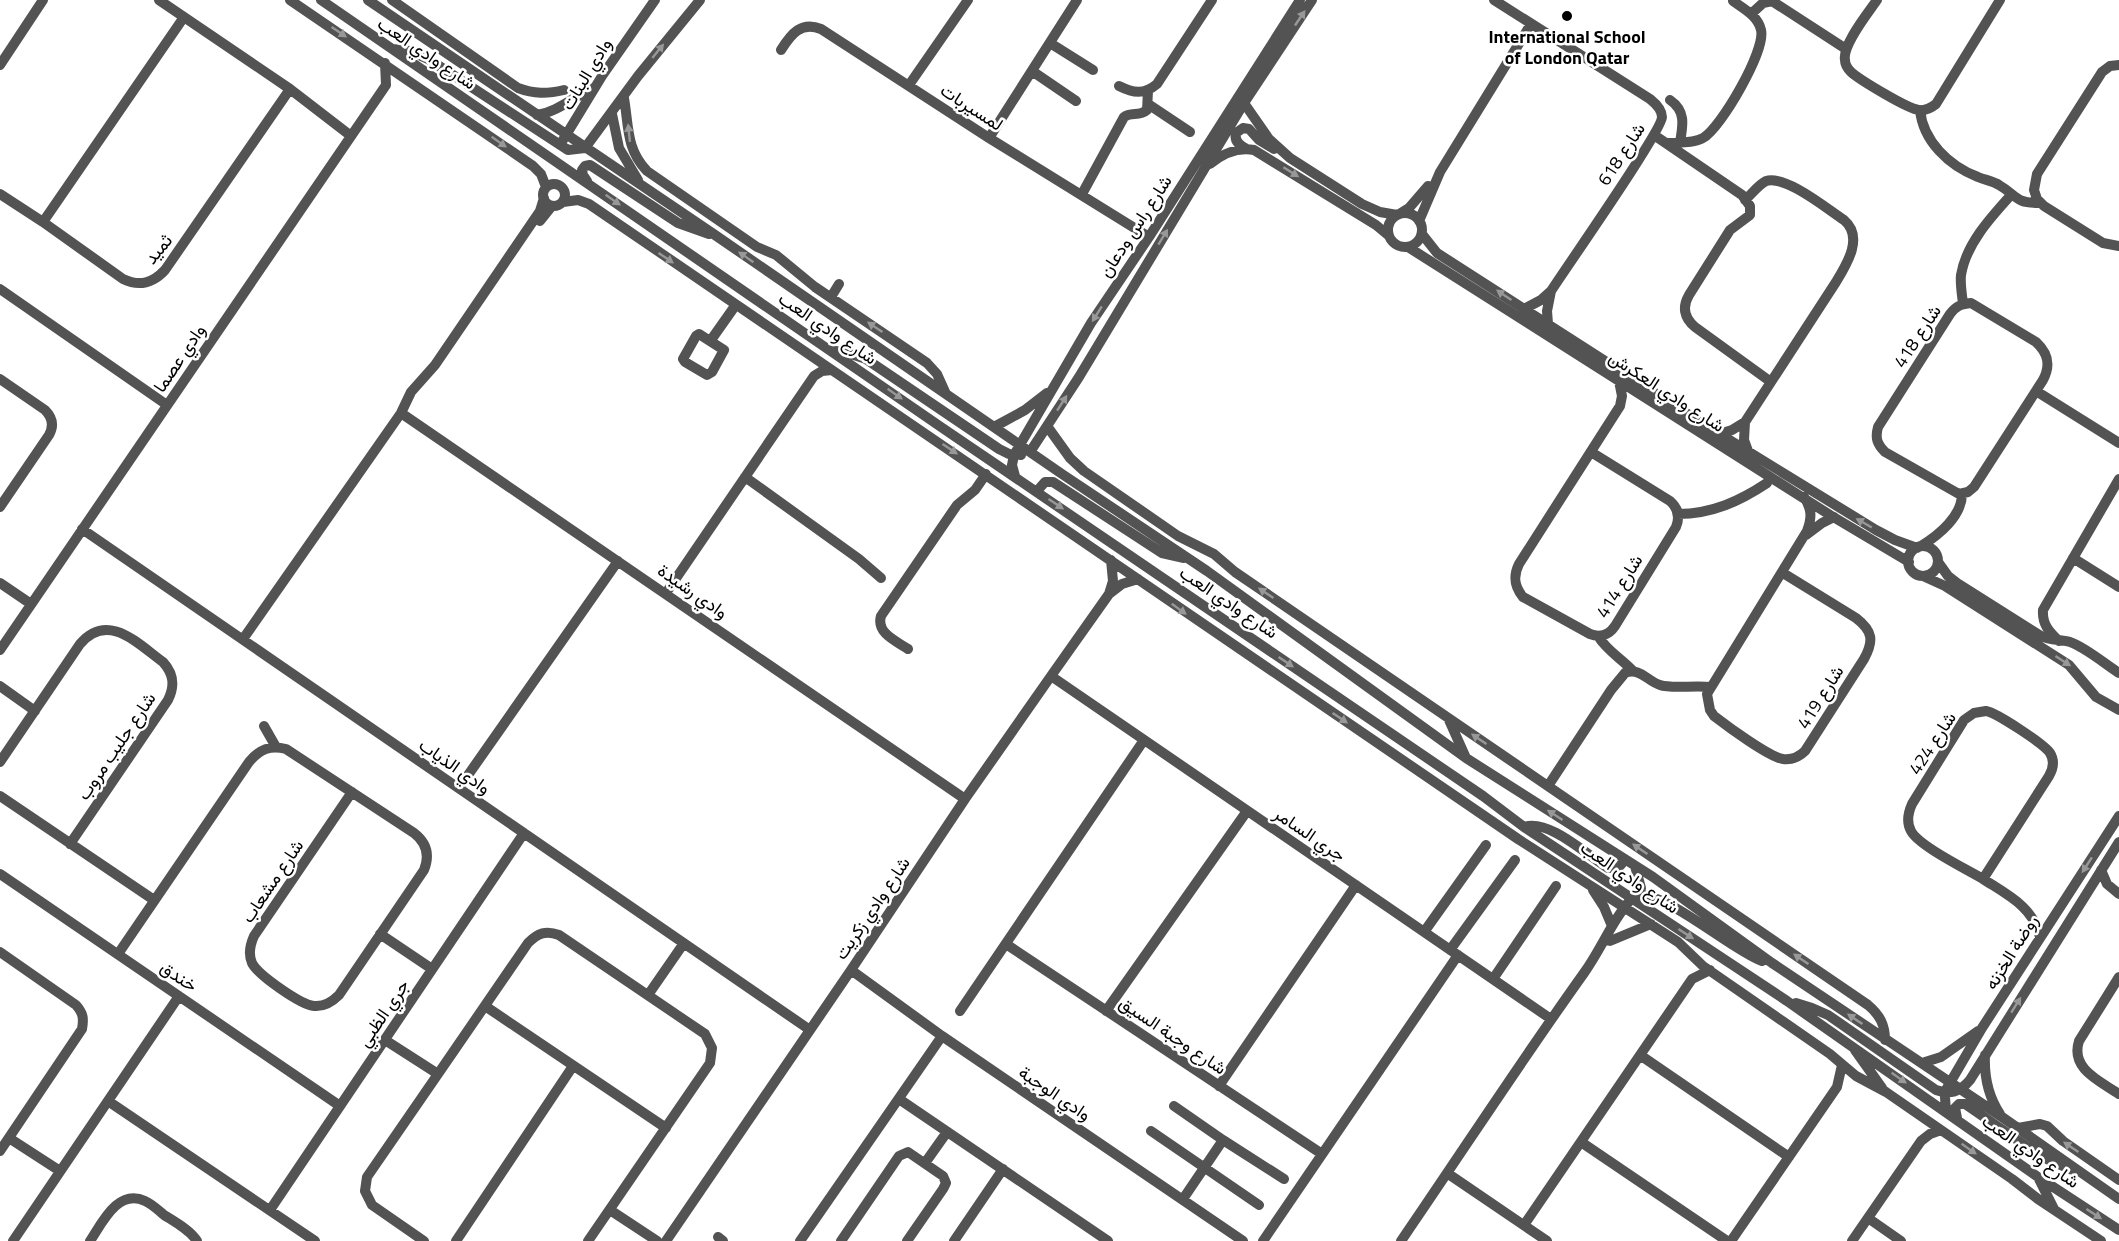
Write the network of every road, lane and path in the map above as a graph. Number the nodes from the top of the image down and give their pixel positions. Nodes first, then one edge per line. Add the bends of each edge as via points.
1 (44, 0) edge
2 (159, 0) edge
3 (290, 0) edge
4 (321, 0) edge
5 (368, 0) edge
6 (392, 0) edge
7 (655, 0) edge
8 (700, 0) edge
9 (968, 0) edge
10 (1077, 0) edge
11 (1212, 0) edge
12 (1300, 0) edge
13 (1312, 0) edge
14 (1494, 0) edge
15 (1731, 0) edge
16 (1738, 0) edge
17 (1877, 0) edge
18 (2000, 0) edge
19 (1751, 14) junction
20 (184, 17) junction
21 (1531, 24) junction
22 (1050, 43) junction
23 (392, 49) junction
24 (1846, 49) junction
25 (781, 50) dead end
26 (385, 63) junction
27 (2119, 64) edge
28 (0, 65) edge
29 (1093, 70) dead end
30 (1032, 71) junction
31 (411, 81) junction
32 (386, 85) junction
33 (909, 86) junction
34 (1119, 86) dead end
35 (594, 88) junction
36 (290, 89) junction
37 (564, 90) dead end
38 (1148, 91) junction
39 (624, 98) junction
40 (1670, 99) dead end
41 (1076, 102) dead end
42 (1244, 103) junction
43 (1148, 104) junction
44 (1920, 110) junction
45 (612, 114) junction
46 (537, 115) junction
47 (1190, 132) dead end
48 (567, 135) junction
49 (1654, 135) junction
50 (351, 136) junction
51 (989, 138) junction
52 (1680, 142) junction
53 (1666, 143) junction
54 (560, 146) junction
55 (585, 148) junction
56 (1247, 149) junction
57 (1290, 158) junction
58 (565, 167) junction
59 (1203, 170) junction
60 (1440, 172) junction
61 (588, 183) junction
62 (641, 186) junction
63 (0, 194) edge
64 (1082, 194) junction
65 (2011, 195) junction
66 (551, 198) junction
67 (1746, 200) junction
68 (2040, 203) junction
69 (1399, 214) junction
70 (1419, 221) junction
71 (43, 222) junction
72 (615, 223) junction
73 (647, 224) junction
74 (1422, 234) junction
75 (715, 235) junction
76 (1388, 235) junction
77 (1149, 237) junction
78 (2119, 246) edge
79 (1408, 247) junction
80 (700, 261) junction
81 (773, 275) junction
82 (802, 276) junction
83 (839, 284) dead end
84 (1551, 291) junction
85 (1, 293) edge
86 (720, 294) junction
87 (831, 297) junction
88 (1963, 303) junction
89 (735, 306) junction
90 (1524, 309) junction
91 (1548, 324) junction
92 (711, 340) dead end
93 (833, 351) junction
94 (811, 356) junction
95 (832, 370) junction
96 (814, 376) junction
97 (0, 379) edge
98 (1619, 381) junction
99 (1771, 382) junction
100 (1052, 389) junction
101 (2036, 391) junction
102 (946, 394) junction
103 (1640, 394) junction
104 (167, 405) junction
105 (1620, 406) junction
106 (401, 413) junction
107 (1745, 423) junction
108 (915, 426) junction
109 (1047, 426) junction
110 (941, 427) junction
111 (994, 427) junction
112 (1719, 434) junction
113 (2119, 444) edge
114 (1017, 450) junction
115 (1030, 452) junction
116 (1591, 452) junction
117 (1748, 452) junction
118 (986, 474) junction
119 (1062, 474) junction
120 (1015, 476) junction
121 (745, 477) junction
122 (1092, 477) junction
123 (2119, 478) edge
124 (1767, 483) dead end
125 (1037, 491) junction
126 (1962, 494) junction
127 (1803, 497) junction
128 (0, 507) edge
129 (1678, 514) junction
130 (1834, 517) junction
131 (1082, 521) junction
132 (82, 529) junction
133 (1943, 530) junction
134 (1804, 538) junction
135 (1190, 542) junction
136 (1919, 547) junction
137 (1100, 553) junction
138 (1938, 558) junction
139 (2073, 558) junction
140 (1187, 559) junction
141 (1111, 560) junction
142 (618, 561) junction
143 (1908, 562) junction
144 (1207, 571) junction
145 (1783, 573) junction
146 (1923, 576) junction
147 (880, 578) dead end
148 (1138, 579) junction
149 (0, 583) edge
150 (2119, 587) edge
151 (1150, 588) junction
152 (666, 593) junction
153 (1109, 594) junction
154 (1187, 594) junction
155 (31, 604) junction
156 (1598, 636) junction
157 (243, 639) junction
158 (2059, 641) junction
159 (908, 649) dead end
160 (0, 650) edge
161 (1633, 671) junction
162 (2119, 673) edge
163 (1051, 676) junction
164 (0, 687) edge
165 (1710, 687) junction
166 (2119, 710) edge
167 (35, 711) junction
168 (1449, 718) junction
169 (264, 726) dead end
170 (1144, 740) junction
171 (276, 747) junction
172 (1466, 758) junction
173 (0, 762) edge
174 (1548, 786) junction
175 (459, 788) junction
176 (352, 792) junction
177 (0, 796) edge
178 (1483, 796) junction
179 (965, 799) junction
180 (1248, 811) junction
181 (2119, 816) edge
182 (1524, 827) junction
183 (524, 833) junction
184 (1518, 839) junction
185 (2119, 842) edge
186 (70, 844) junction
187 (1486, 845) dead end
188 (1515, 860) dead end
189 (1630, 863) junction
190 (2101, 870) junction
191 (0, 874) edge
192 (1983, 879) junction
193 (1588, 883) junction
194 (1356, 885) junction
195 (1556, 886) dead end
196 (2090, 889) junction
197 (2114, 891) edge
198 (154, 900) junction
199 (1633, 902) junction
200 (2032, 918) junction
201 (2052, 919) junction
202 (1651, 924) junction
203 (1612, 927) junction
204 (1424, 932) junction
205 (380, 934) junction
206 (2040, 937) junction
207 (1610, 941) junction
208 (684, 943) junction
209 (1006, 944) junction
210 (1454, 952) junction
211 (1, 954) edge
212 (118, 954) junction
213 (1597, 956) junction
214 (1695, 959) junction
215 (1772, 963) junction
216 (2022, 968) junction
217 (432, 969) junction
218 (851, 970) junction
219 (1710, 970) junction
220 (1750, 976) junction
221 (2035, 976) junction
222 (1721, 977) junction
223 (2119, 977) edge
224 (1692, 979) junction
225 (1493, 980) junction
226 (648, 995) junction
227 (179, 996) junction
228 (1787, 1001) junction
229 (485, 1006) junction
230 (960, 1011) dead end
231 (1106, 1011) junction
232 (1551, 1019) junction
233 (1982, 1028) junction
234 (810, 1030) junction
235 (942, 1036) junction
236 (385, 1040) junction
237 (1885, 1040) junction
238 (1851, 1045) junction
239 (1640, 1055) junction
240 (1985, 1055) junction
241 (1922, 1064) junction
242 (1842, 1065) junction
243 (573, 1066) junction
244 (438, 1074) junction
245 (1856, 1076) junction
246 (1219, 1086) junction
247 (1837, 1087) junction
248 (1948, 1088) junction
249 (1961, 1090) junction
250 (1886, 1092) junction
251 (2119, 1094) edge
252 (899, 1099) junction
253 (108, 1101) junction
254 (340, 1106) junction
255 (1174, 1106) dead end
256 (1946, 1111) junction
257 (1922, 1117) junction
258 (2002, 1117) junction
259 (1957, 1118) junction
260 (666, 1128) junction
261 (2018, 1128) junction
262 (1941, 1130) junction
263 (1151, 1131) dead end
264 (947, 1132) junction
265 (9, 1138) junction
266 (1223, 1140) junction
267 (1921, 1141) junction
268 (1581, 1142) junction
269 (0, 1151) edge
270 (1322, 1154) junction
271 (1789, 1157) junction
272 (925, 1162) junction
273 (1204, 1167) junction
274 (1003, 1169) junction
275 (60, 1171) junction
276 (1447, 1173) junction
277 (2084, 1174) junction
278 (2038, 1177) junction
279 (1284, 1179) dead end
280 (2119, 1180) edge
281 (2119, 1199) edge
282 (1183, 1200) junction
283 (1258, 1205) dead end
284 (270, 1210) junction
285 (610, 1210) junction
286 (2055, 1211) junction
287 (1868, 1218) junction
288 (1524, 1225) junction
289 (2119, 1230) edge
290 (15, 1240) edge
291 (90, 1241) edge
292 (197, 1241) edge
293 (315, 1241) edge
294 (424, 1241) edge
295 (456, 1241) edge
296 (588, 1241) edge
297 (657, 1241) edge
298 (666, 1241) edge
299 (800, 1241) edge
300 (841, 1241) edge
301 (907, 1241) edge
302 (954, 1241) edge
303 (1108, 1241) edge
304 (1243, 1241) edge
305 (1263, 1241) edge
306 (1401, 1241) edge
307 (1547, 1241) edge
308 (1729, 1241) edge
309 (1852, 1241) edge
310 (1901, 1241) edge
311 (2101, 1241) edge

1 - 28 street
2 - 20 street
3 -> 26 street
4 - 23 street, شارع وادي العب
5 - 46 street, شارع وادي العب
6 - 37 street via 518,88 534,93
7 - 35 street, وادي البنات
39 -> 8 street
9 - 33 street
10 - 22 street
11 - 38 street
12 - 77 street, شارع راس ودعان
42 -> 13 street, شارع راس ودعان
14 - 21 street, شارع 618
15 - 16 street
15 - 19 street
17 - 24 street
18 - 44 street via 1936,104
19 - 24 street via 1766,2 1775,3
19 - 52 street via 1759,24 1762,39 1738,93 1708,135
20 - 36 street
20 - 71 street
21 - 49 street, شارع 618 via 1653,102 1662,117
21 - 60 street
22 - 29 street
22 - 30 street
23 - 54 street via 410,51 430,60
23 - 58 street, شارع وادي العب
24 - 44 street via 1845,61 1852,73
25 - 33 street, لمسيربات via 794,32 814,26
26 - 31 street
26 - 32 street
27 - 68 street via 2102,72 2037,174 2034,190
30 - 41 street
30 - 51 street
31 - 32 street
31 -> 66 street via 533,165
32 - 50 street, وادي عصما
33 - 51 street, لمسيربات
34 - 38 street via 1134,92
35 - 46 street
35 - 48 street, وادي البنات
36 - 50 street
36 - 71 street, ثميد via 165,270 151,281 139,284 123,279
38 - 43 street
39 - 45 street
82 -> 39 street via 647,171 632,150
40 - 52 street via 1682,113
42 - 57 street via 1269,139
42 - 59 street, شارع راس ودعان
43 - 47 street
43 - 64 street via 1144,112 1124,117
44 - 65 street via 1924,131 1934,146 1958,166
45 - 55 street
45 - 62 street via 619,148
46 - 48 street, شارع وادي العب
48 - 54 street, وادي البنات
48 - 55 street, شارع وادي العب
49 - 53 street
49 - 84 street, شارع 618
50 - 104 street, وادي عصما
51 - 64 street, لمسيربات
52 - 53 street
53 - 67 street
54 - 55 street via 573,151
54 - 58 street via 558,156
55 - 62 street, شارع وادي العب
56 - 57 street via 1236,139 1243,128
56 - 59 street via 1222,156
56 -> 76 street via 1263,154
57 - 69 street via 1362,204 1380,212
58 - 61 street, شارع وادي العب
109 -> 59 street, شارع راس ودعان
60 - 69 street via 1417,200
60 - 70 street
61 -> 73 street, شارع وادي العب
61 - 75 street via 582,170 590,165 678,223
62 - 75 street, شارع وادي العب
63 - 71 street, ثميد
64 - 77 street, لمسيربات
65 - 68 street
65 - 88 street via 1984,226 1965,262 1961,276
66 - 72 street via 584,201
66 - 106 street via 542,218 444,362
67 - 99 street via 1750,215 1730,230 1684,306 1690,323
67 - 99 street via 1762,184 1779,180 1844,220 1852,228 1854,239 1845,268
68 - 78 street via 2103,243
69 - 70 street via 1413,215
69 - 76 street via 1390,221
70 - 74 street
72 - 73 street
72 -> 86 street
73 - 80 street, شارع وادي العب
74 - 79 street
90 -> 74 street, شارع وادي العكرش via 1437,252
81 -> 75 street, شارع وادي العب
76 - 79 street via 1394,243
77 -> 100 street, شارع راس ودعان via 1102,305
79 - 98 street, شارع وادي العكرش
80 - 86 street
80 - 93 street, شارع وادي العب
81 - 82 street
81 - 102 street, شارع وادي العب
82 - 87 street
83 - 87 street
84 - 90 street, شارع 618
84 - 91 street, شارع 618 via 1546,311
85 - 104 street
86 - 89 street
102 -> 87 street via 931,366
88 - 101 street, شارع 418 via 1979,306 2043,348 2047,373
88 - 126 street, شارع 418 via 1950,314 1876,433 1885,452
89 - 92 street
89 - 94 street
90 - 91 street, شارع وادي العكرش
91 - 112 street, شارع وادي العكرش
93 -> 110 street, شارع وادي العب
93 - 114 street via 866,359 999,449
94 - 95 street
94 - 96 street
95 - 96 street
95 - 108 street
96 - 121 street
97 - 128 street via 45,410 52,423 49,435
98 - 103 street, شارع وادي العكرش
98 - 105 street
99 - 107 street
100 - 111 street
100 - 114 street, شارع راس ودعان
101 - 113 street
101 - 126 street, شارع 418 via 1974,488
102 - 111 street, شارع وادي العب
103 - 105 street, شارع 414
103 - 127 street, شارع وادي العكرش
104 - 132 street, وادي عصما
105 - 116 street, شارع 414
106 - 142 street, وادي رشيدة
106 - 157 street
107 - 112 street
107 - 117 street
108 - 110 street
108 -> 118 street
109 - 115 street, شارع راس ودعان
109 - 122 street, شارع وادي العب via 1070,458
110 - 120 street, شارع وادي العب
111 - 114 street, شارع وادي العب
112 - 117 street, شارع وادي العكرش
114 - 115 street
114 - 120 street via 1012,465
115 - 119 street, شارع وادي العب
116 - 129 street via 1670,501
116 - 156 street, شارع 414 via 1519,564 1515,585 1523,597
136 -> 117 street, شارع وادي العكرش via 1876,530
118 - 137 street
118 - 159 street via 957,505 881,616 881,629
119 - 122 street
119 - 140 street, شارع وادي العب
120 - 125 street, شارع وادي العب
121 - 147 street
121 - 152 street
122 - 135 street, شارع وادي العب
123 - 139 street
124 - 129 street via 1725,506
125 -> 131 street, شارع وادي العب
125 - 140 street via 1045,482 1053,482 1162,553
126 - 133 street, شارع 418 via 1960,507
127 - 130 street, شارع وادي العكرش
127 - 134 street via 1812,518
129 - 156 street, شارع 414 via 1676,527 1615,626 1606,635
130 - 134 street
130 - 143 street, شارع وادي العكرش
131 - 137 street
131 - 154 street, شارع وادي العب
132 - 155 street, وادي عصما
132 - 157 street, وادي الذياب
133 - 136 street, شارع 418
133 - 138 street, شارع 418
134 - 145 street
135 - 144 street
168 -> 135 street, شارع وادي العب via 1214,554
136 - 138 street via 1930,548
136 - 143 street via 1910,554
137 - 141 street
138 - 146 street via 1932,573
138 - 158 street via 1957,583 2041,636
139 - 150 street
139 - 158 street via 2043,610 2046,627
140 - 144 street, شارع وادي العب
141 - 148 street
141 - 153 street via 1113,581
142 - 152 street, وادي رشيدة
142 - 175 street
143 - 146 street via 1915,574
144 - 172 street, شارع وادي العب
145 - 165 street
145 - 165 street, شارع 419 via 1856,618 1869,633 1870,648 1815,736 1800,756 1774,756 1714,716 1707,702
146 -> 166 street via 2069,665 2096,697
148 - 151 street
148 - 153 street, شارع وادي زكريت
149 - 155 street
151 - 154 street
151 -> 184 street
152 - 179 street, وادي رشيدة
153 - 163 street, شارع وادي زكريت
154 -> 178 street, شارع وادي العب
155 - 160 street, وادي عصما
156 - 161 street via 1608,651
157 - 175 street, وادي الذياب
158 - 162 street via 2075,644
161 - 165 street via 1665,687
161 - 174 street via 1621,676
163 - 170 street, جري السامر
163 - 179 street, شارع وادي زكريت
164 - 167 street
167 - 173 street, شارع جليب مروب
167 - 186 street, شارع جليب مروب via 80,644 101,630 110,629 126,636 163,662 172,676 168,700
168 - 172 street
174 -> 168 street, شارع وادي العب
169 - 171 street
170 - 180 street, جري السامر
170 - 209 street
171 - 176 street, شارع مشعاب via 286,749
171 - 198 street via 256,753
189 -> 172 street, شارع وادي العب
237 -> 174 street, شارع وادي العب via 1880,1017 1868,1005
175 - 183 street, وادي الذياب
176 - 205 street, شارع مشعاب via 419,837 426,850 424,870
176 - 205 street, شارع مشعاب via 254,936 250,957 262,974 302,1002 319,1006 339,995
177 - 186 street
178 - 182 street, شارع وادي العب
178 - 184 street
179 - 218 street, شارع وادي زكريت
180 - 194 street, جري السامر
180 - 231 street
181 -> 201 street, روضة الخزنه
182 - 189 street via 1547,827 1608,868
182 - 199 street, شارع وادي العب
183 - 208 street, وادي الذياب
183 - 217 street, جري الظبي
184 - 193 street
185 - 190 street, روضة الخزنه
186 - 198 street
187 - 204 street
188 - 210 street
189 - 199 street via 1641,883
189 - 215 street, شارع وادي العب
190 - 196 street, روضة الخزنه
190 - 197 street
191 - 212 street, خندق
192 - 192 street, شارع 424 via 1916,838 1908,818 1912,804 1964,720 1974,712 1986,711 2046,748 2053,765
192 - 200 street, شارع 424 via 2020,904
193 - 199 street
193 - 203 street
194 - 204 street, جري السامر
194 - 246 street
195 - 225 street
196 - 197 street
196 - 221 street, روضة الخزنه
198 - 212 street
199 - 202 street
199 - 203 street
199 - 207 street
199 - 215 street via 1664,901 1744,954
199 -> 220 street, شارع وادي العب
200 - 201 street
200 - 206 street, شارع 424
201 - 206 street, روضة الخزنه
202 - 207 street
202 - 214 street via 1681,944
203 - 213 street
204 - 210 street, جري السامر
205 - 217 street
206 - 216 street, روضة الخزنه
207 - 213 street
208 - 226 street
208 - 234 street, وادي الذياب
209 - 230 street
209 - 231 street, شارع وجبة السيق
210 - 225 street, جري السامر
210 - 270 street
211 - 265 street via 76,1005 84,1020 82,1029
212 - 227 street, خندق
213 - 232 street
214 - 219 street
214 - 224 street
237 -> 215 street, شارع وادي العب
216 - 221 street
216 - 233 street, روضة الخزنه
217 - 236 street, جري الظبي
218 - 234 street, شارع وادي زكريت
218 - 235 street, وادي الوجبة
219 - 222 street
219 - 224 street
220 - 222 street
220 - 228 street, شارع وادي العب
240 -> 221 street, روضة الخزنه
222 - 242 street
223 - 251 street via 2079,1041 2077,1052 2085,1071
224 - 239 street
225 - 232 street, جري السامر
226 - 229 street via 551,932 534,936
226 - 260 street via 705,1034 712,1048 710,1063
227 - 253 street
227 - 254 street, خندق
228 - 238 street, شارع وادي العب
228 - 248 street via 1828,1015 1931,1087
229 - 243 street
229 - 244 street
231 - 246 street, شارع وجبة السيق
232 - 276 street
233 - 241 street via 1941,1057
233 - 248 street, روضة الخزنه
234 - 298 street, شارع وادي زكريت
235 - 252 street
235 - 282 street, وادي الوجبة
236 - 244 street
236 - 254 street, جري الظبي
237 - 241 street, شارع وادي العب
238 - 250 street
238 -> 256 street, شارع وادي العب
239 - 268 street
239 - 271 street
240 - 249 street, روضة الخزنه
240 - 258 street via 1986,1083
241 - 248 street, شارع وادي العب
242 - 245 street
242 - 247 street
243 - 260 street
243 - 295 street
244 - 294 street via 365,1184 372,1205
245 - 247 street
245 - 250 street
246 - 270 street, شارع وجبة السيق
247 - 271 street
248 - 249 street
248 - 256 street
249 - 258 street, شارع وادي العب
250 - 257 street
252 - 264 street
252 - 299 street
253 - 275 street
253 - 284 street
254 - 284 street, جري الظبي
255 - 266 street
256 - 259 street, شارع وادي العب
257 - 262 street
257 - 267 street
258 - 261 street, شارع وادي العب
259 - 277 street via 1957,1105 1965,1104 2042,1157
259 - 278 street, شارع وادي العب
260 - 285 street
261 - 277 street, شارع وادي العب
280 -> 261 street, شارع وادي العب via 2063,1142 2047,1126
262 - 267 street
262 -> 286 street
263 - 273 street
264 - 272 street
264 - 274 street
265 - 269 street
265 - 275 street
266 - 273 street
266 - 279 street
267 - 287 street
268 - 288 street
268 - 308 street
270 - 305 street
271 - 308 street
272 - 300 street via 911,1153 899,1156
272 - 301 street via 943,1176 945,1186
273 - 282 street
273 - 283 street
274 - 302 street
274 - 303 street
275 - 290 street
276 - 288 street
276 - 306 street
277 - 281 street, شارع وادي العب
278 - 286 street
278 -> 289 street, شارع وادي العب
282 - 304 street, وادي الوجبة
284 - 293 street
285 - 296 street
285 - 297 street
286 - 311 street
287 - 309 street
287 - 310 street
288 - 307 street
291 - 292 street via 114,1207 134,1198 149,1204

